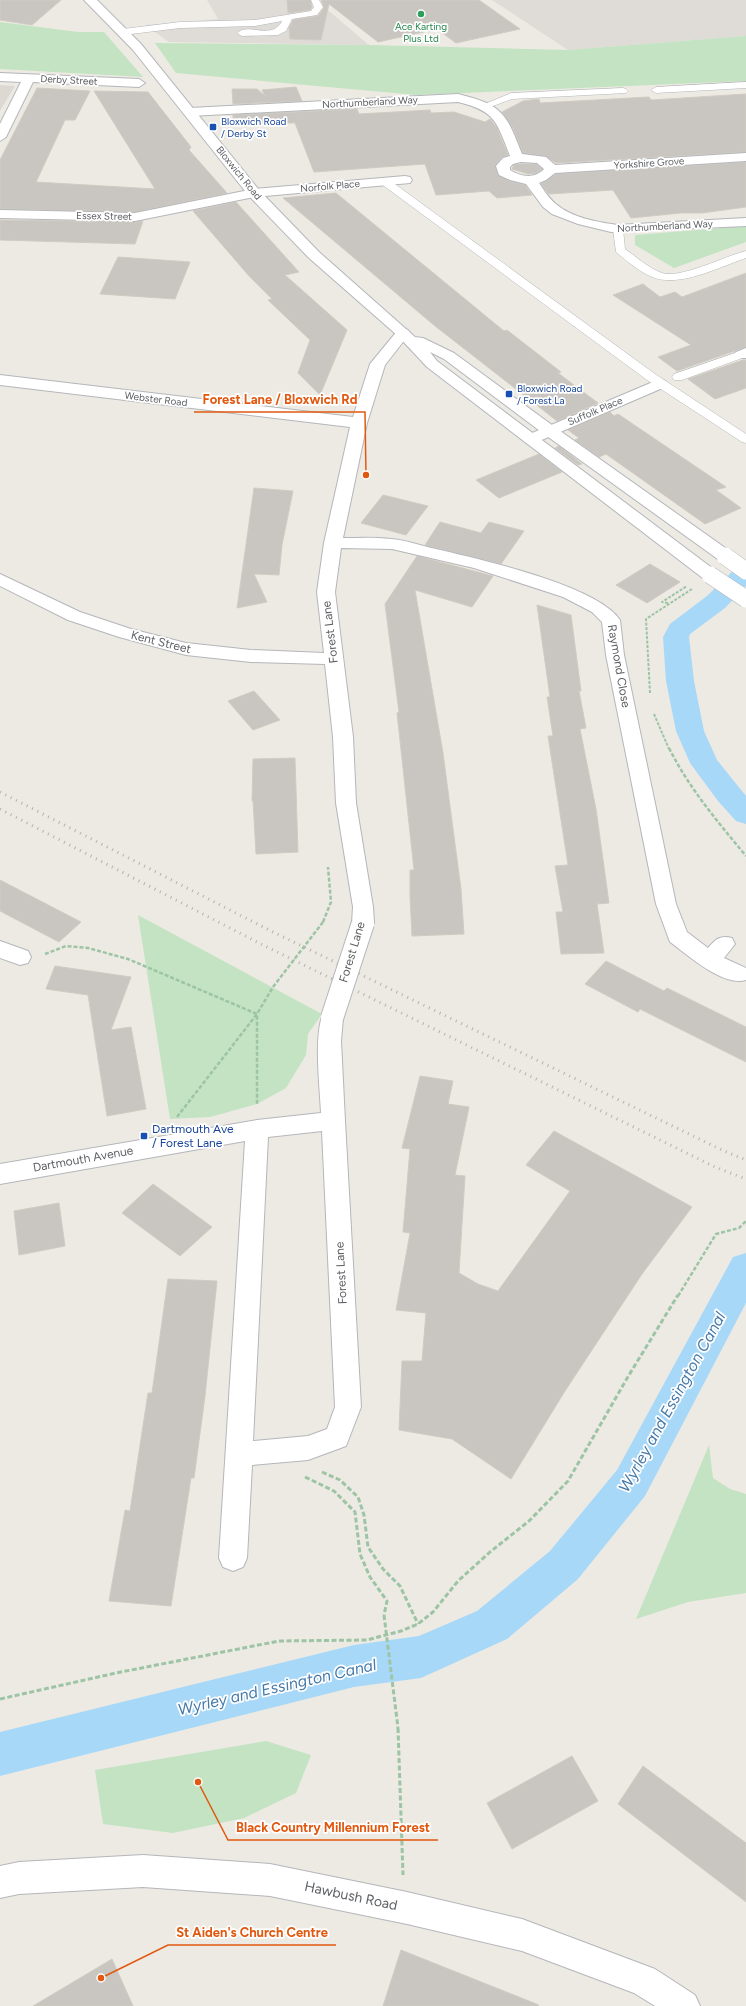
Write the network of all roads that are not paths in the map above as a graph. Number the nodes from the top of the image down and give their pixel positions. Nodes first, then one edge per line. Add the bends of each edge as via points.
1 (90, 0) edge
2 (315, 0) edge
3 (289, 17) junction
4 (123, 32) junction
5 (195, 32) dead end
6 (0, 77) edge
7 (29, 78) junction
8 (139, 83) dead end
9 (746, 85) edge
10 (656, 90) dead end
11 (623, 91) dead end
12 (485, 106) junction
13 (190, 112) junction
14 (0, 137) edge
15 (746, 157) edge
16 (517, 158) junction
17 (551, 169) junction
18 (405, 180) dead end
19 (530, 180) junction
20 (384, 181) junction
21 (254, 193) junction
22 (0, 214) edge
23 (746, 222) edge
24 (618, 229) junction
25 (746, 254) edge
26 (403, 333) junction
27 (744, 354) edge
28 (678, 377) dead end
29 (0, 380) edge
30 (660, 384) junction
31 (359, 423) junction
32 (550, 431) junction
33 (746, 438) edge
34 (531, 439) junction
35 (648, 501) junction
36 (626, 511) junction
37 (333, 543) junction
38 (746, 571) edge
39 (0, 578) edge
40 (746, 599) edge
41 (334, 658) junction
42 (724, 944) dead end
43 (0, 949) edge
44 (20, 957) road end
45 (709, 960) junction
46 (738, 974) dead end
47 (333, 1121) junction
48 (257, 1129) junction
49 (0, 1174) edge
50 (239, 1454) junction
51 (233, 1558) dead end
52 (0, 1882) edge
53 (684, 2006) edge

1 - 4 street, Bloxwich Road
2 - 3 lane via 319,6 314,13
3 - 4 lane via 254,23 180,25
3 - 5 lane via 283,29 275,33
4 - 13 street, Bloxwich Road
6 - 7 street, Derby Street
7 - 8 street, Derby Street
7 - 14 street
9 - 10 lane
11 - 12 lane via 511,96
12 - 13 street, Northumberland Way via 458,98 443,98
12 - 16 street, Northumberland Way via 499,115
13 - 21 street, Bloxwich Road
15 - 17 street, Yorkshire Grove
16 - 17 street via 540,160
16 - 19 street via 503,166 504,172 509,176
17 - 19 street via 548,174
18 - 20 street, Norfolk Place
19 - 24 street, Northumberland Way via 551,207 579,220
20 - 21 street, Norfolk Place
20 - 30 lane
21 - 22 street, Essex Street via 135,217
21 - 26 street, Bloxwich Road via 314,255
23 - 24 street, Northumberland Way
24 - 25 lane via 620,250 651,274 659,277 676,278
26 - 31 street, Forest Lane via 378,364
26 - 32 street via 449,356
26 - 34 street via 432,364
27 - 28 lane
29 - 31 street, Webster Road
30 - 32 street, Suffolk Place
30 - 33 lane
31 - 37 street, Forest Lane
32 - 34 street, Suffolk Place
32 - 35 street
34 - 36 street
35 - 36 street
35 - 38 street, bridge
36 - 40 street, bridge
37 - 41 street, Forest Lane via 326,592
37 - 45 street, Raymond Close via 392,544 479,564 569,593 598,608 611,620 615,655 666,904 678,936
39 - 41 street, Kent Street via 74,616 186,649 251,656
41 - 47 street, Forest Lane, bridge via 343,737 346,803 363,907 363,923 332,1018 330,1041
42 - 45 street
43 - 44 street
45 - 46 street, Raymond Close
47 - 48 street, Dartmouth Avenue
47 - 50 street, Forest Lane via 348,1407 337,1437 308,1448
48 - 49 street, Dartmouth Avenue
48 - 50 street
50 - 51 street
52 - 53 street, Hawbush Road via 19,1878 151,1872 270,1880 522,1935 644,1980

